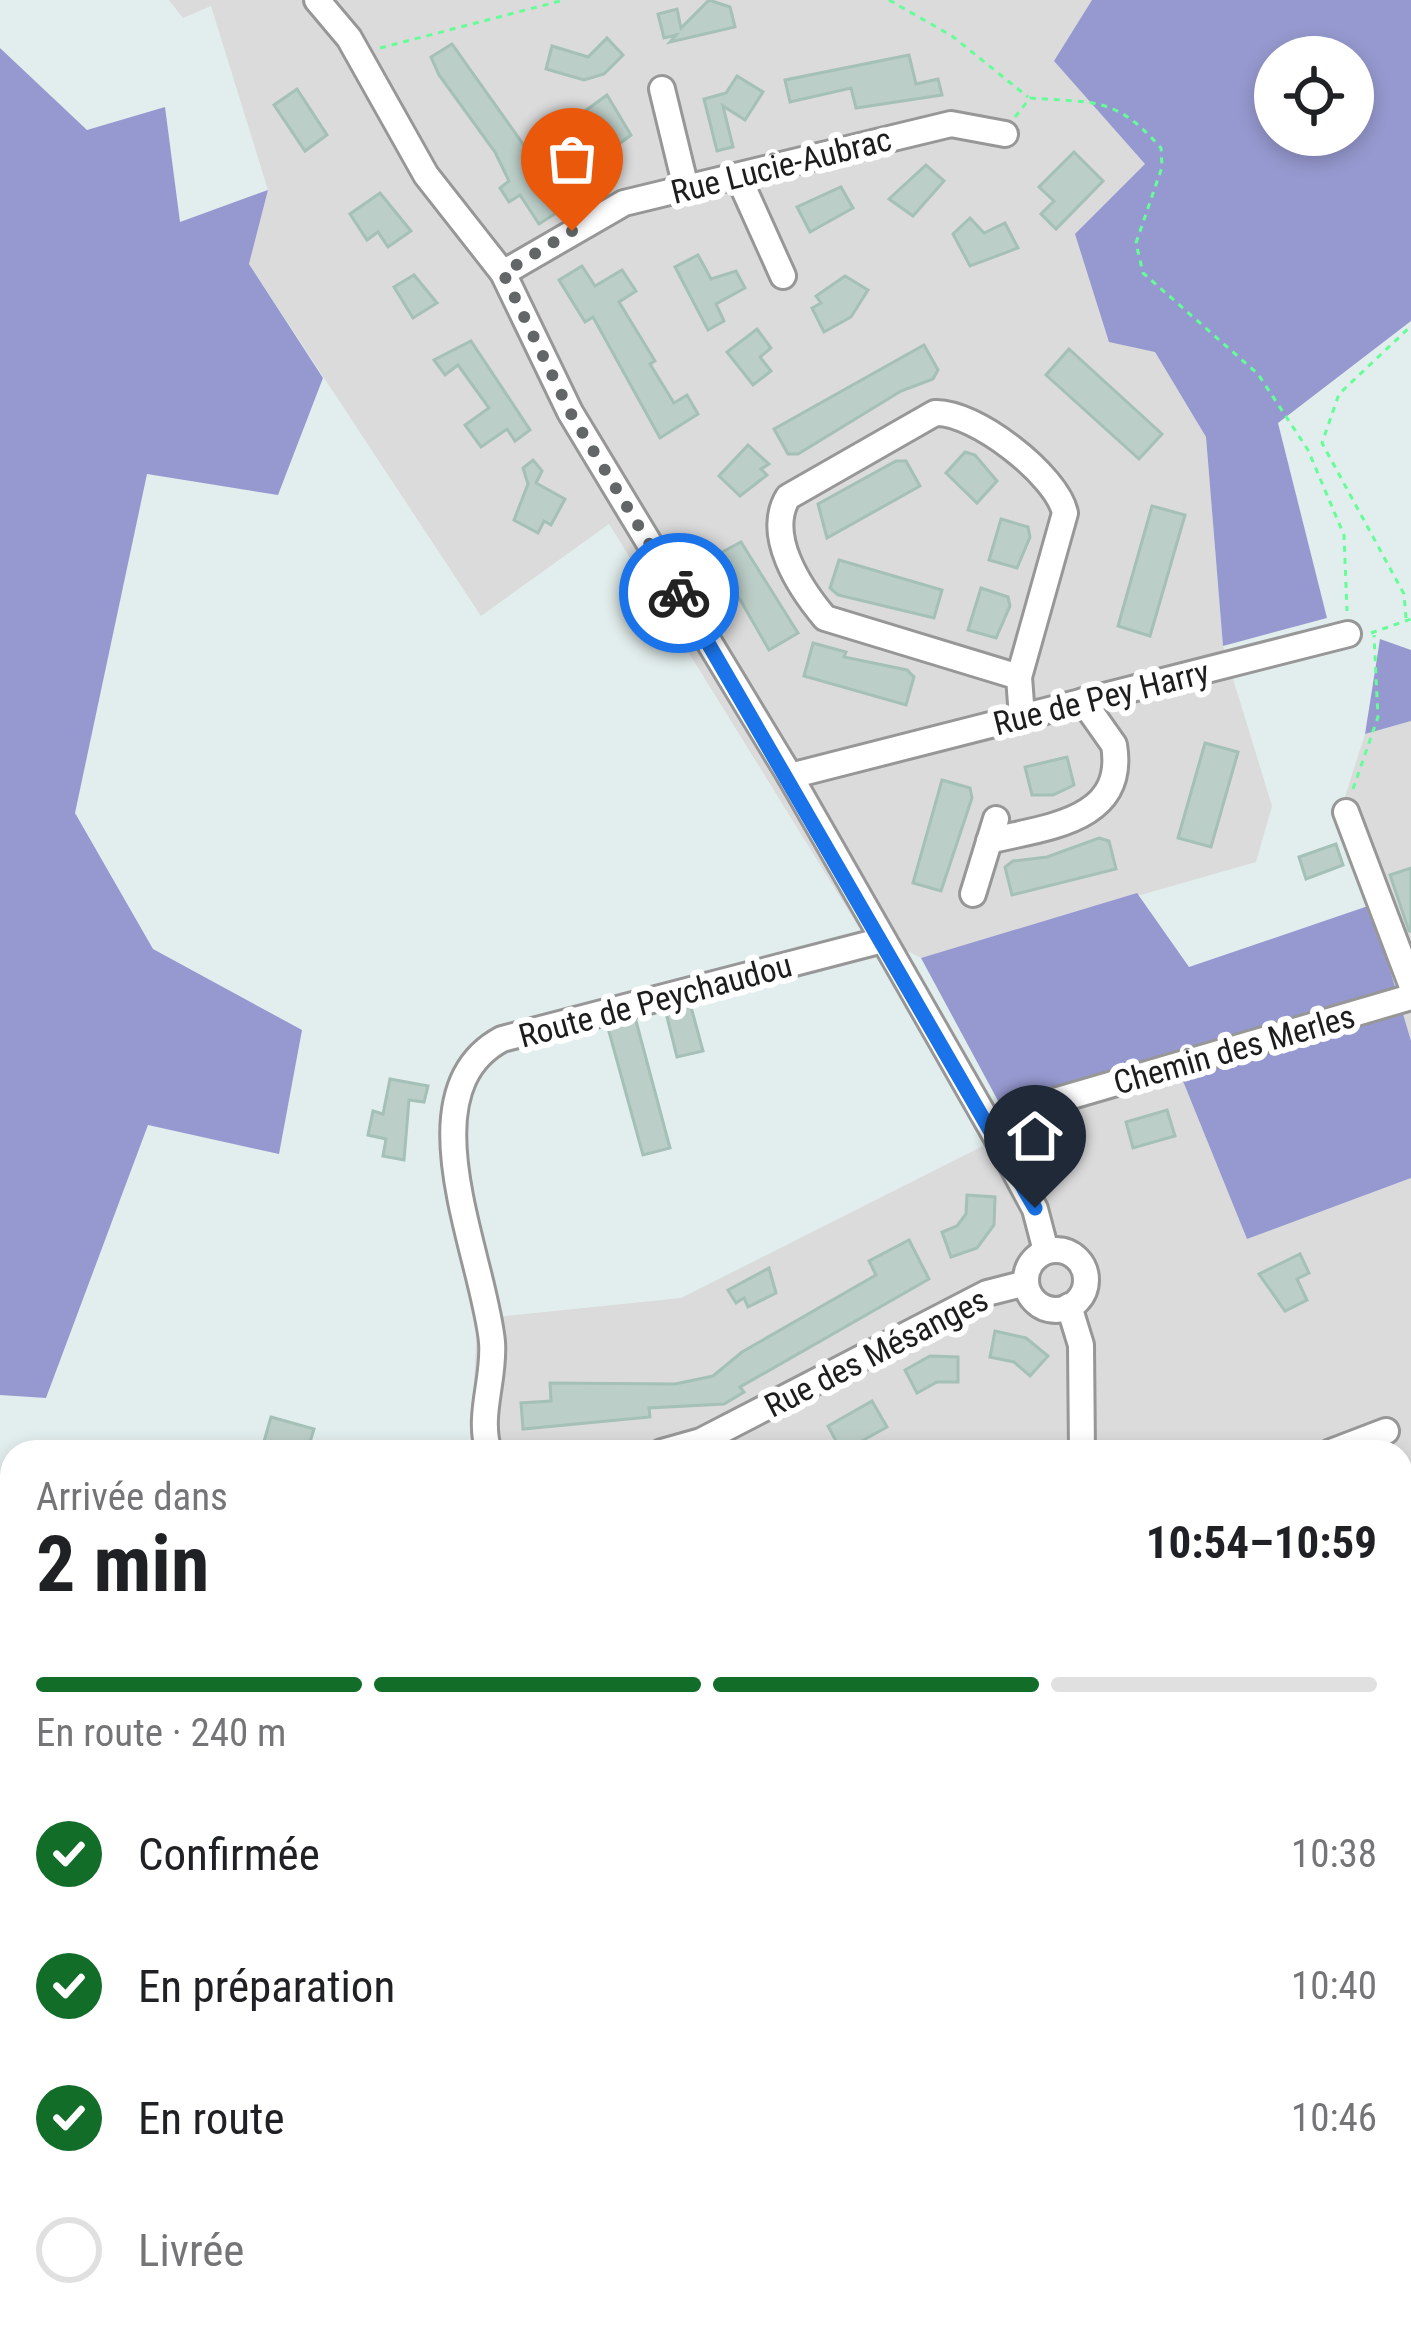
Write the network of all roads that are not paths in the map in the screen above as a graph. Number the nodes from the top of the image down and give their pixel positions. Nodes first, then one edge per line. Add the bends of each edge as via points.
1 (317, 0) edge
2 (662, 88) dead end
3 (1005, 134) road end
4 (738, 176) junction
5 (686, 188) junction
6 (503, 273) junction
7 (783, 277) dead end
8 (1361, 633) road end
9 (1019, 676) junction
10 (1083, 701) junction
11 (1022, 717) junction
12 (790, 776) junction
13 (1346, 812) road end
14 (973, 894) dead end
15 (884, 940) junction
16 (1411, 984) edge
17 (1411, 998) edge
18 (998, 1140) junction
19 (1046, 1251) junction
20 (1026, 1283) junction
21 (1070, 1306) junction
22 (1386, 1431) dead end
23 (488, 1440) edge
24 (703, 1440) edge
25 (1082, 1440) edge
26 (1362, 1440) edge

1 - 6 street via 359,54 426,175
2 - 5 street
3 - 4 street, Rue Lucie-Aubrac via 951,124
4 - 5 street, Rue Lucie-Aubrac
4 - 7 street
5 - 6 street, Rue Lucie-Aubrac via 602,213
6 - 12 street via 570,412
8 - 10 street, Rue de Pey Harry
9 - 9 street via 1065,513 1054,491 987,428 935,413 788,497 780,540 825,618
9 - 11 street
10 - 11 street, Rue de Pey Harry
10 - 14 street via 1114,745 1103,800 1082,817 993,830
11 - 12 street, Rue de Pey Harry
12 - 15 street
13 - 16 street
15 - 18 street
15 - 23 street, Route de Peychaudou via 502,1040 481,1050 461,1075 454,1125 459,1190 492,1344
17 - 18 street, Chemin des Merles via 1051,1102
18 - 19 street via 1035,1208
19 - 20 street via 1033,1260
19 - 21 street via 1066,1252 1081,1264 1086,1283
20 - 21 street via 1045,1308
20 - 24 street, Rue des Mésanges via 988,1293
21 - 25 street via 1082,1345
22 - 26 street

